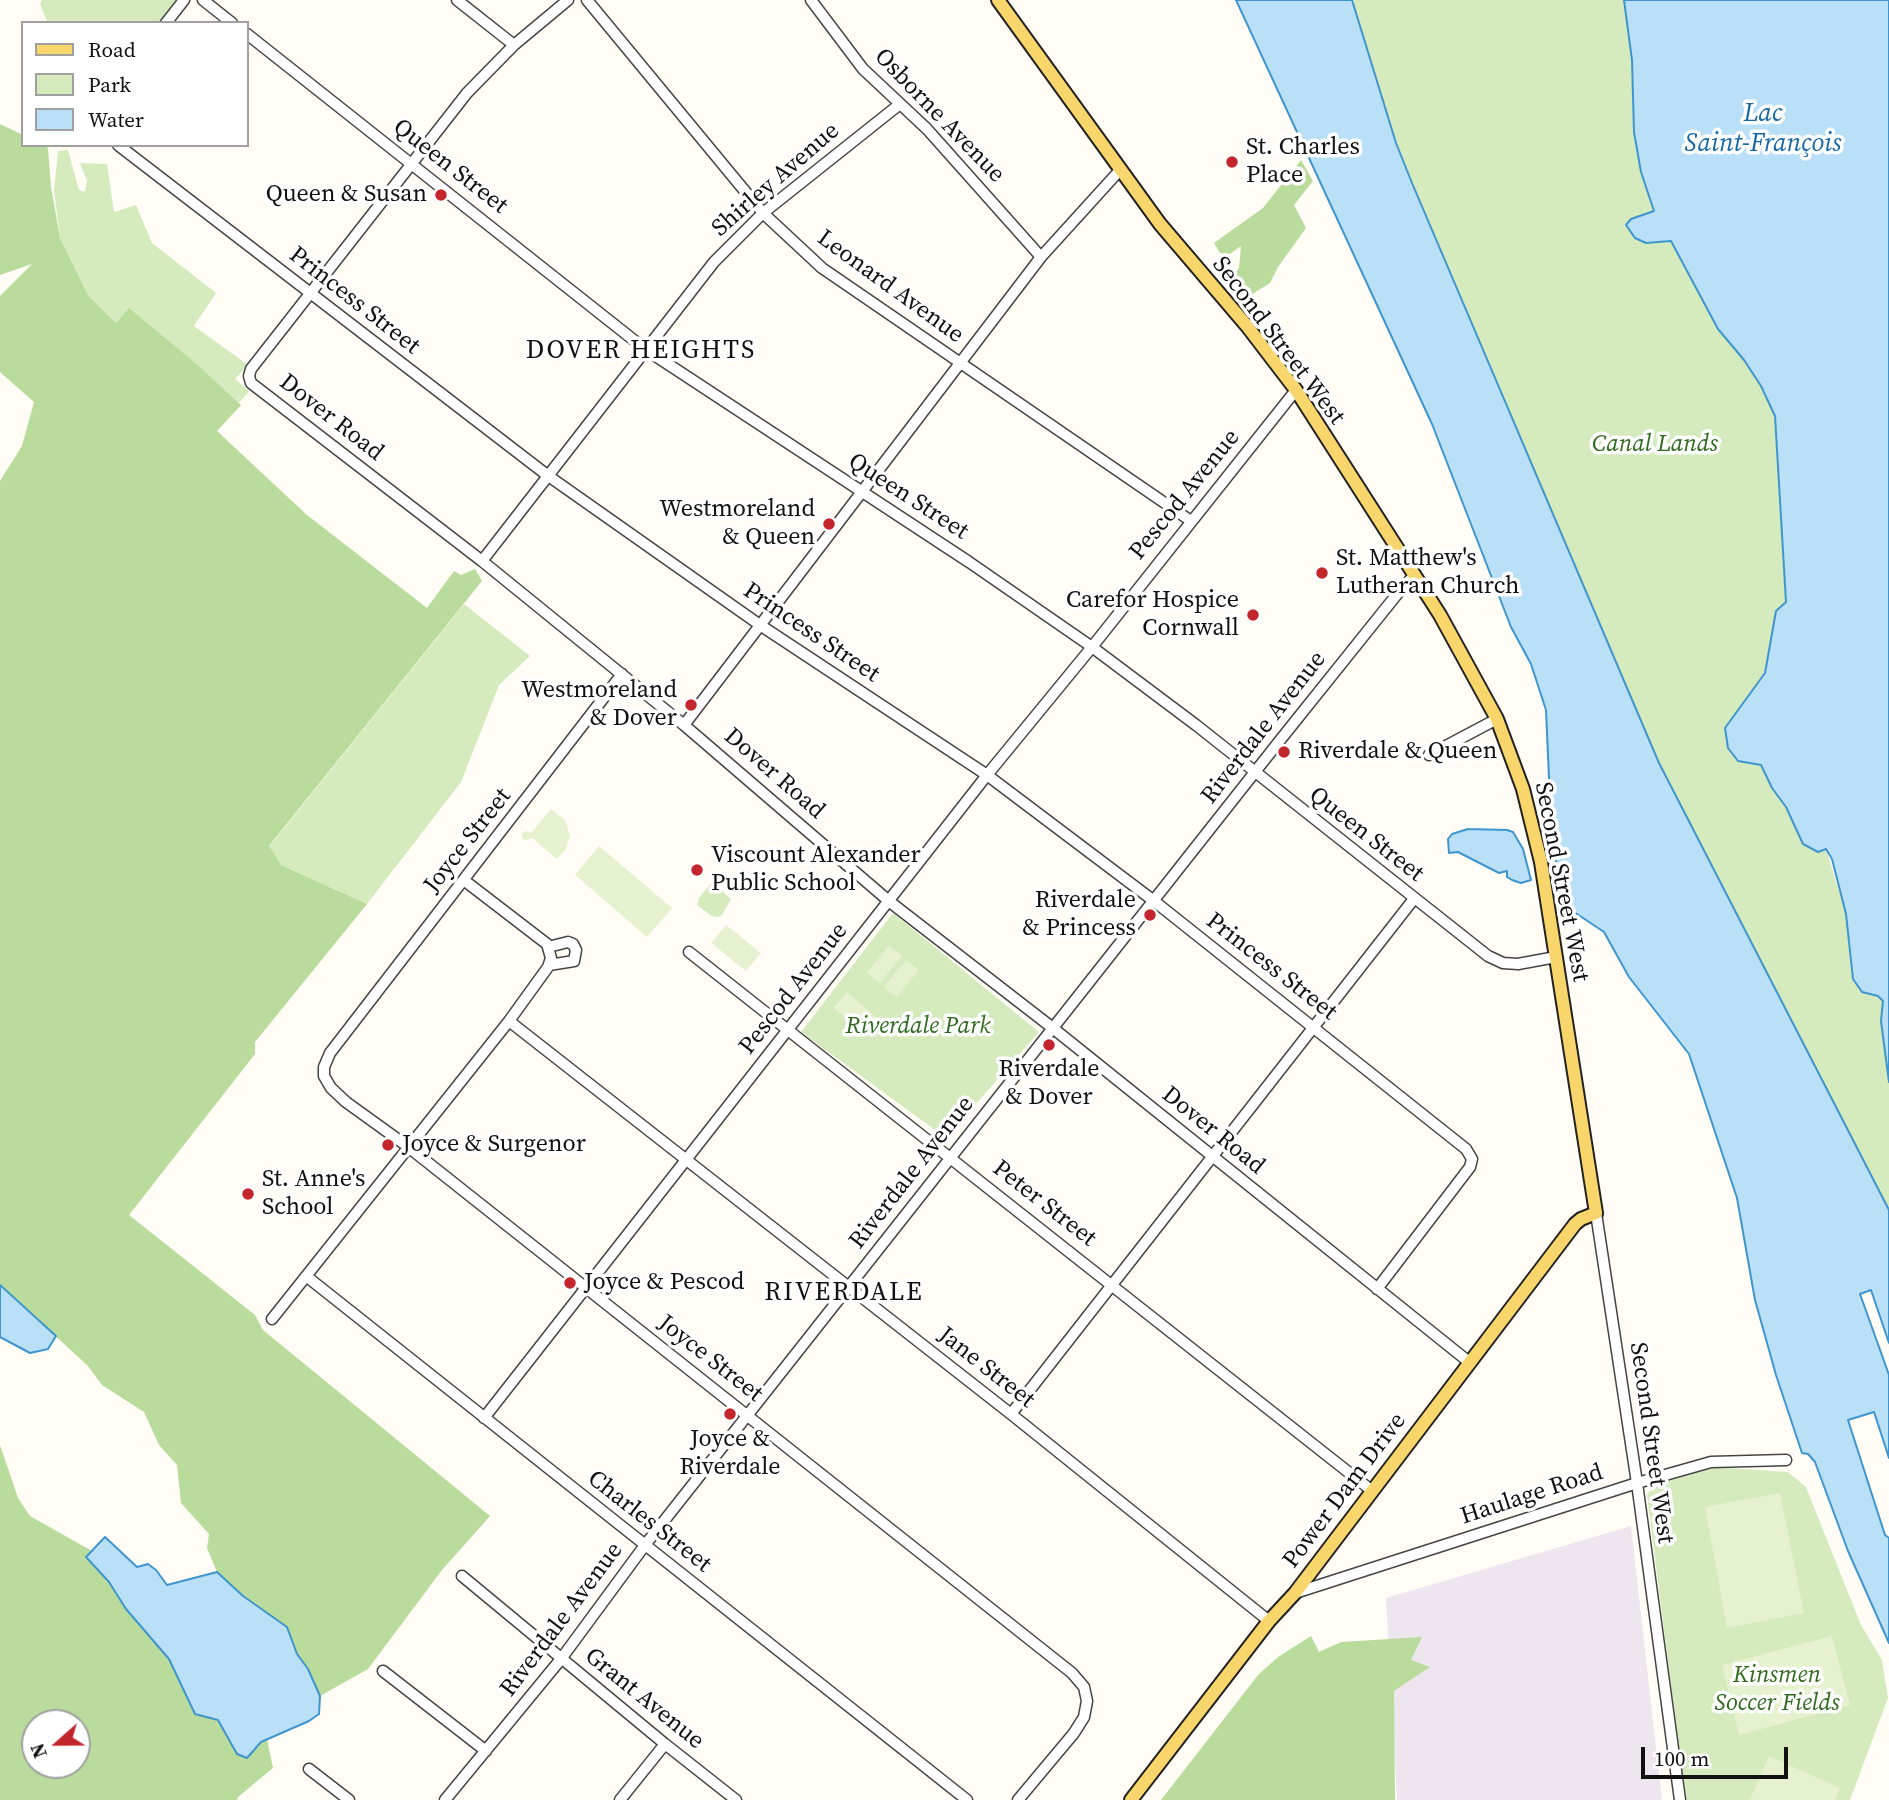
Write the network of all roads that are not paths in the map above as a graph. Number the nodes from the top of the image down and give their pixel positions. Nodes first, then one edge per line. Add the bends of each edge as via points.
1 (184, 0) edge
2 (203, 0) edge
3 (457, 0) edge
4 (568, 0) edge
5 (587, 0) edge
6 (811, 0) edge
7 (998, 0) edge
8 (168, 21) edge
9 (229, 21) edge
10 (248, 35) edge
11 (514, 45) junction
12 (900, 104) junction
13 (121, 147) edge
14 (411, 163) junction
15 (1120, 170) junction
16 (763, 213) junction
17 (1041, 257) junction
18 (309, 293) junction
19 (645, 349) junction
20 (959, 364) junction
21 (1296, 390) junction
22 (547, 475) junction
23 (862, 493) junction
24 (1191, 521) junction
25 (482, 561) junction
26 (1415, 575) junction
27 (760, 625) junction
28 (1092, 647) junction
29 (622, 674) junction
30 (1497, 719) junction
31 (684, 725) junction
32 (1429, 755) dead end
33 (1254, 773) junction
34 (987, 775) junction
35 (465, 881) junction
36 (1413, 900) junction
37 (1154, 901) junction
38 (890, 902) junction
39 (548, 947) junction
40 (689, 952) dead end
41 (1556, 957) junction
42 (549, 965) junction
43 (509, 1021) junction
44 (1314, 1026) junction
45 (1054, 1030) junction
46 (786, 1031) junction
47 (407, 1146) junction
48 (1211, 1157) junction
49 (951, 1158) junction
50 (688, 1159) junction
51 (1596, 1213) junction
52 (306, 1276) junction
53 (1113, 1285) junction
54 (849, 1287) junction
55 (585, 1288) junction
56 (1377, 1289) junction
57 (272, 1319) dead end
58 (1469, 1362) junction
59 (1011, 1414) junction
60 (749, 1416) junction
61 (484, 1418) junction
62 (1786, 1460) dead end
63 (1637, 1483) junction
64 (1371, 1490) junction
65 (645, 1545) junction
66 (462, 1576) dead end
67 (1294, 1593) junction
68 (1269, 1621) junction
69 (561, 1659) junction
70 (383, 1671) dead end
71 (665, 1744) junction
72 (486, 1751) junction
73 (309, 1769) dead end
74 (349, 1800) edge
75 (445, 1800) edge
76 (620, 1800) edge
77 (736, 1800) edge
78 (967, 1800) edge
79 (1018, 1800) edge
80 (1131, 1800) edge
81 (1680, 1800) edge

1 - 8 street
2 - 9 street
3 - 11 street
4 - 11 street
5 - 16 street, Leonard Avenue
6 - 12 street, Osborne Avenue via 862,67
7 - 15 main road, Second Street West
10 - 14 street, Queen Street
11 - 14 street via 467,93
12 - 16 street, Shirley Avenue
12 - 17 street, Osborne Avenue
13 - 18 street, Princess Street
14 - 18 street
14 - 19 street, Queen Street
15 - 17 street
15 - 21 main road, Second Street West
16 - 19 street, Shirley Avenue via 714,262
16 - 20 street, Leonard Avenue via 822,268
17 - 20 street
18 - 22 street, Princess Street
18 - 25 street, Dover Road via 251,369 251,383
19 - 22 street, Shirley Avenue
19 - 23 street, Queen Street
20 - 23 street
20 - 24 street, Leonard Avenue
21 - 24 street, Pescod Avenue
21 - 26 main road, Second Street West
22 - 25 street, Shirley Avenue
22 - 27 street, Princess Street
23 - 27 street
23 - 28 street, Queen Street
24 - 28 street, Pescod Avenue
25 - 29 street, Dover Road
26 - 30 main road, Second Street West
26 - 33 street, Riverdale Avenue
27 - 31 street
27 - 34 street, Princess Street
28 - 33 street, Queen Street
28 - 34 street, Pescod Avenue
29 - 31 street, Dover Road
29 - 35 street, Joyce Street
30 - 32 street
30 - 41 main road, Second Street West via 1533,825
31 - 38 street, Dover Road
33 - 36 street, Queen Street
33 - 37 street, Riverdale Avenue
34 - 37 street, Princess Street
34 - 38 street, Pescod Avenue
35 - 39 street
35 - 47 street, Joyce Street via 330,1053 324,1067 331,1088
36 - 41 street, Queen Street via 1495,960 1518,964
36 - 44 street
37 - 44 street, Princess Street
37 - 45 street, Riverdale Avenue
38 - 45 street, Dover Road
38 - 46 street, Pescod Avenue
39 - 42 street
39 - 42 street via 568,942 576,950 573,961
40 - 46 street, Peter Street
41 - 51 main road, Second Street West
42 - 43 street
43 - 47 street
43 - 50 street, Jane Street
44 - 48 street
44 - 56 street, Princess Street via 1466,1149 1473,1163
45 - 48 street, Dover Road
45 - 49 street, Riverdale Avenue
46 - 49 street, Peter Street
46 - 50 street, Pescod Avenue
47 - 52 street
47 - 55 street, Joyce Street
48 - 53 street
48 - 56 street, Dover Road
49 - 53 street, Peter Street
49 - 54 street, Riverdale Avenue
50 - 54 street, Jane Street
50 - 55 street, Pescod Avenue
51 - 58 main road, Power Dam Drive via 1574,1224
51 - 63 street, Second Street West
52 - 57 street
52 - 61 street, Charles Street
53 - 59 street
53 - 64 street, Peter Street
54 - 59 street, Jane Street
54 - 60 street, Riverdale Avenue
55 - 60 street, Joyce Street
55 - 61 street, Pescod Avenue
56 - 58 street, Dover Road
58 - 64 main road, Power Dam Drive
59 - 68 street, Jane Street
60 - 65 street, Riverdale Avenue
60 - 79 street, Joyce Street via 1072,1672 1083,1687 1087,1701 1084,1717
61 - 65 street, Charles Street
62 - 63 street, Haulage Road via 1711,1462
63 - 67 street, Haulage Road
63 - 81 street, Second Street West
64 - 67 main road, Power Dam Drive
65 - 69 street, Riverdale Avenue
65 - 78 street, Charles Street
66 - 69 street, Grant Avenue
67 - 68 main road, Power Dam Drive
68 - 80 main road, Power Dam Drive
69 - 71 street, Grant Avenue
69 - 72 street, Riverdale Avenue
70 - 72 street
71 - 76 street
71 - 77 street, Grant Avenue
72 - 75 street, Riverdale Avenue
73 - 74 street

